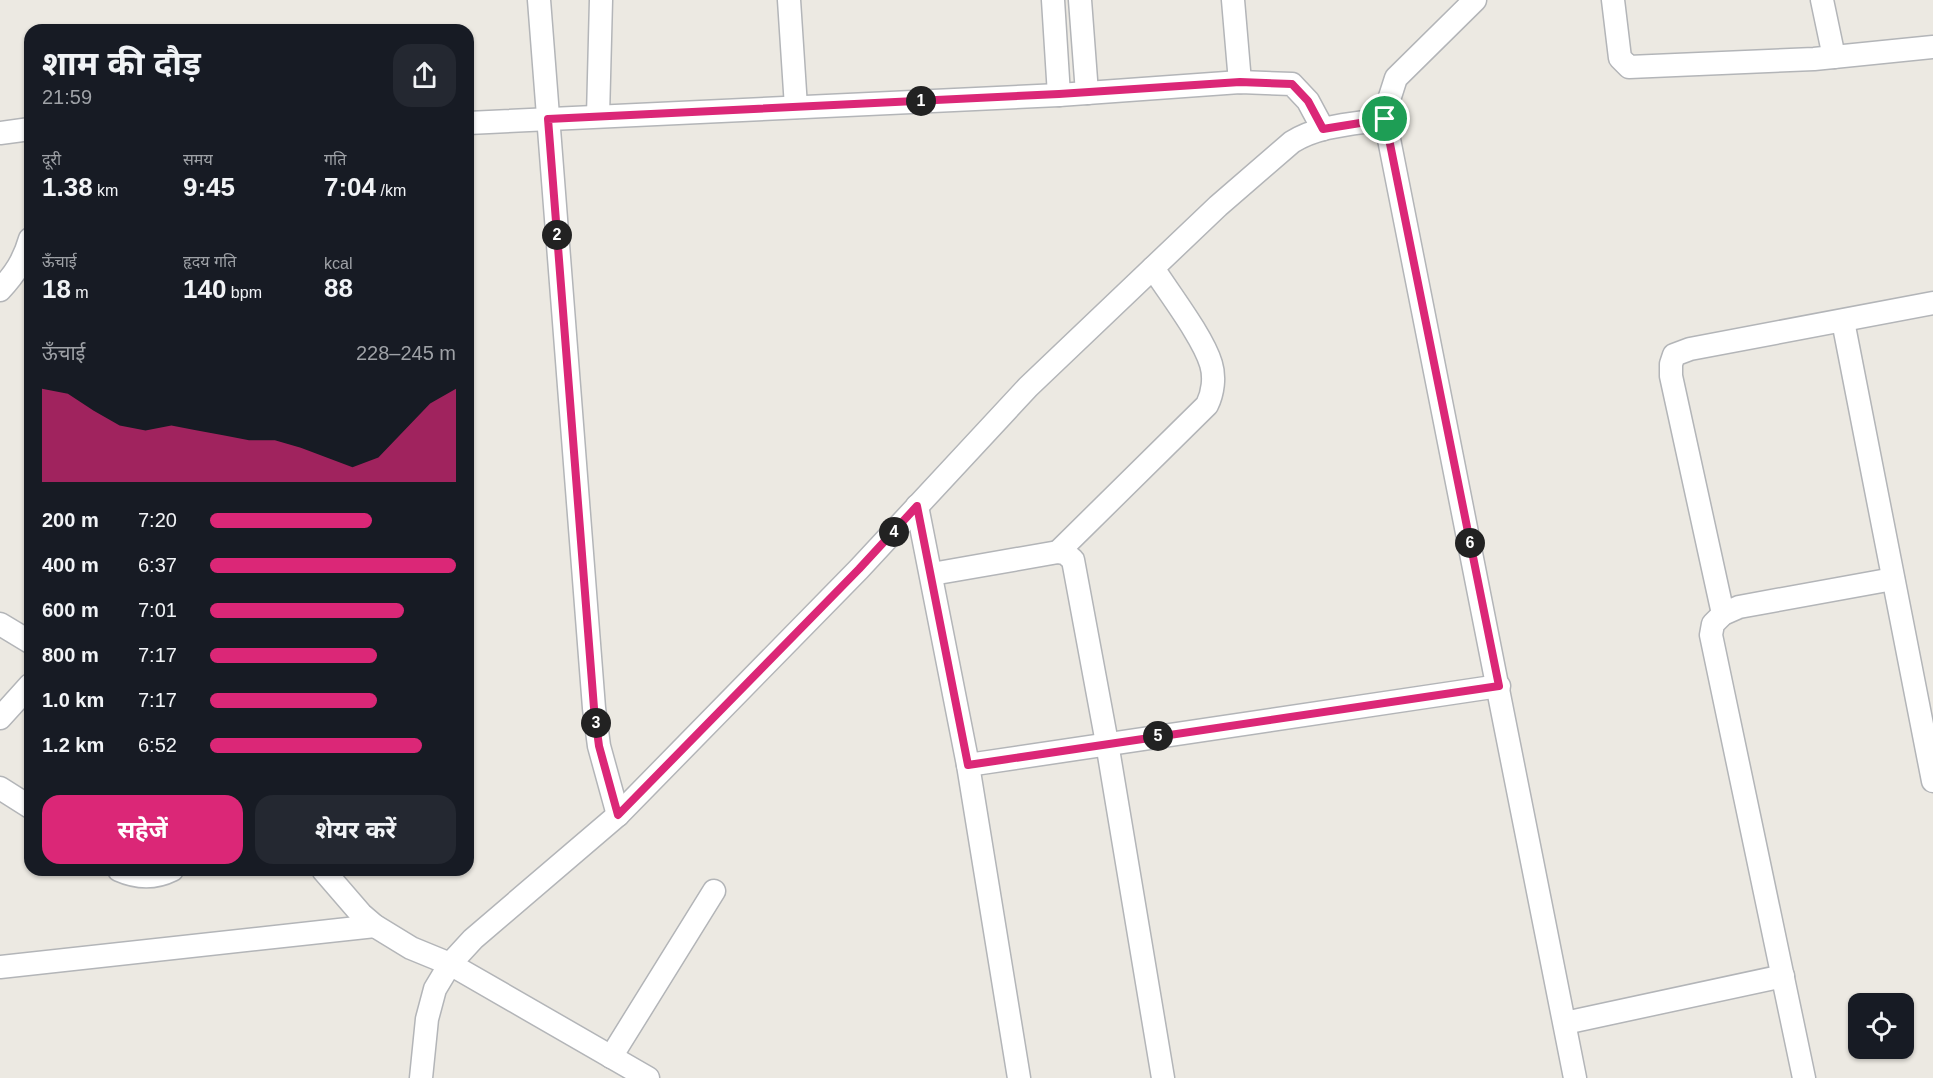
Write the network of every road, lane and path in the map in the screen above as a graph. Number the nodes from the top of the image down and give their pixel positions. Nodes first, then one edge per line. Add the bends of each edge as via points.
1 (539, 0) edge
2 (601, 0) edge
3 (789, 0) edge
4 (1053, 0) edge
5 (1080, 0) edge
6 (1233, 0) edge
7 (1475, 0) edge
8 (1612, 0) edge
9 (1822, 0) edge
10 (1933, 47) edge
11 (1834, 57) junction
12 (1240, 82) junction
13 (1087, 93) junction
14 (1059, 94) junction
15 (796, 107) junction
16 (598, 116) junction
17 (548, 119) junction
18 (1385, 119) junction
19 (474, 123) edge
20 (1323, 129) junction
21 (24, 130) edge
22 (0, 133) edge
23 (24, 258) edge
24 (1153, 268) junction
25 (0, 290) edge
26 (1933, 303) edge
27 (1844, 321) junction
28 (917, 506) junction
29 (1058, 552) junction
30 (932, 574) junction
31 (1893, 579) junction
32 (1723, 614) junction
33 (0, 624) edge
34 (24, 638) edge
35 (1499, 686) junction
36 (24, 692) edge
37 (0, 718) edge
38 (1107, 744) junction
39 (968, 765) junction
40 (1933, 782) edge
41 (0, 788) edge
42 (24, 803) edge
43 (618, 815) junction
44 (140, 876) edge
45 (156, 876) edge
46 (327, 876) edge
47 (714, 891) dead end
48 (375, 926) junction
49 (450, 964) junction
50 (0, 967) edge
51 (1783, 976) junction
52 (1565, 1023) junction
53 (611, 1057) junction
54 (422, 1078) edge
55 (648, 1078) edge
56 (1019, 1078) edge
57 (1163, 1078) edge
58 (1575, 1078) edge
59 (1804, 1078) edge

1 - 17 street
2 - 16 street
3 - 15 street
4 - 14 street
5 - 13 street
6 - 12 street
7 - 18 street via 1396,78
8 - 11 street via 1620,58 1629,67
9 - 11 street
10 - 11 street
12 - 13 street
12 - 20 street via 1292,84 1308,101
13 - 14 street
14 - 15 street
15 - 16 street
16 - 17 street
17 - 19 street
17 - 43 street via 594,708 599,746
18 - 20 street
18 - 35 street
20 - 24 street via 1292,141
21 - 22 street
23 - 25 street
24 - 28 street via 1028,387
24 - 29 street via 1206,350 1212,366 1212,396 1208,405
26 - 27 street
27 - 31 street
27 - 32 street via 1677,352 1672,359 1671,375
28 - 30 street
28 - 43 street
29 - 30 street
29 - 38 street via 1068,554 1074,563
30 - 39 street
31 - 32 street via 1739,607
31 - 40 street
32 - 51 street via 1713,624 1711,636
33 - 34 street
35 - 38 street
35 - 52 street
36 - 37 street
38 - 39 street
38 - 57 street
39 - 56 street
41 - 42 street
43 - 49 street
44 - 45 street
46 - 48 street
47 - 53 street
48 - 49 street via 411,948
48 - 50 street
49 - 53 street
49 - 54 street via 435,989 427,1019
51 - 52 street
51 - 59 street
52 - 58 street
53 - 55 street

